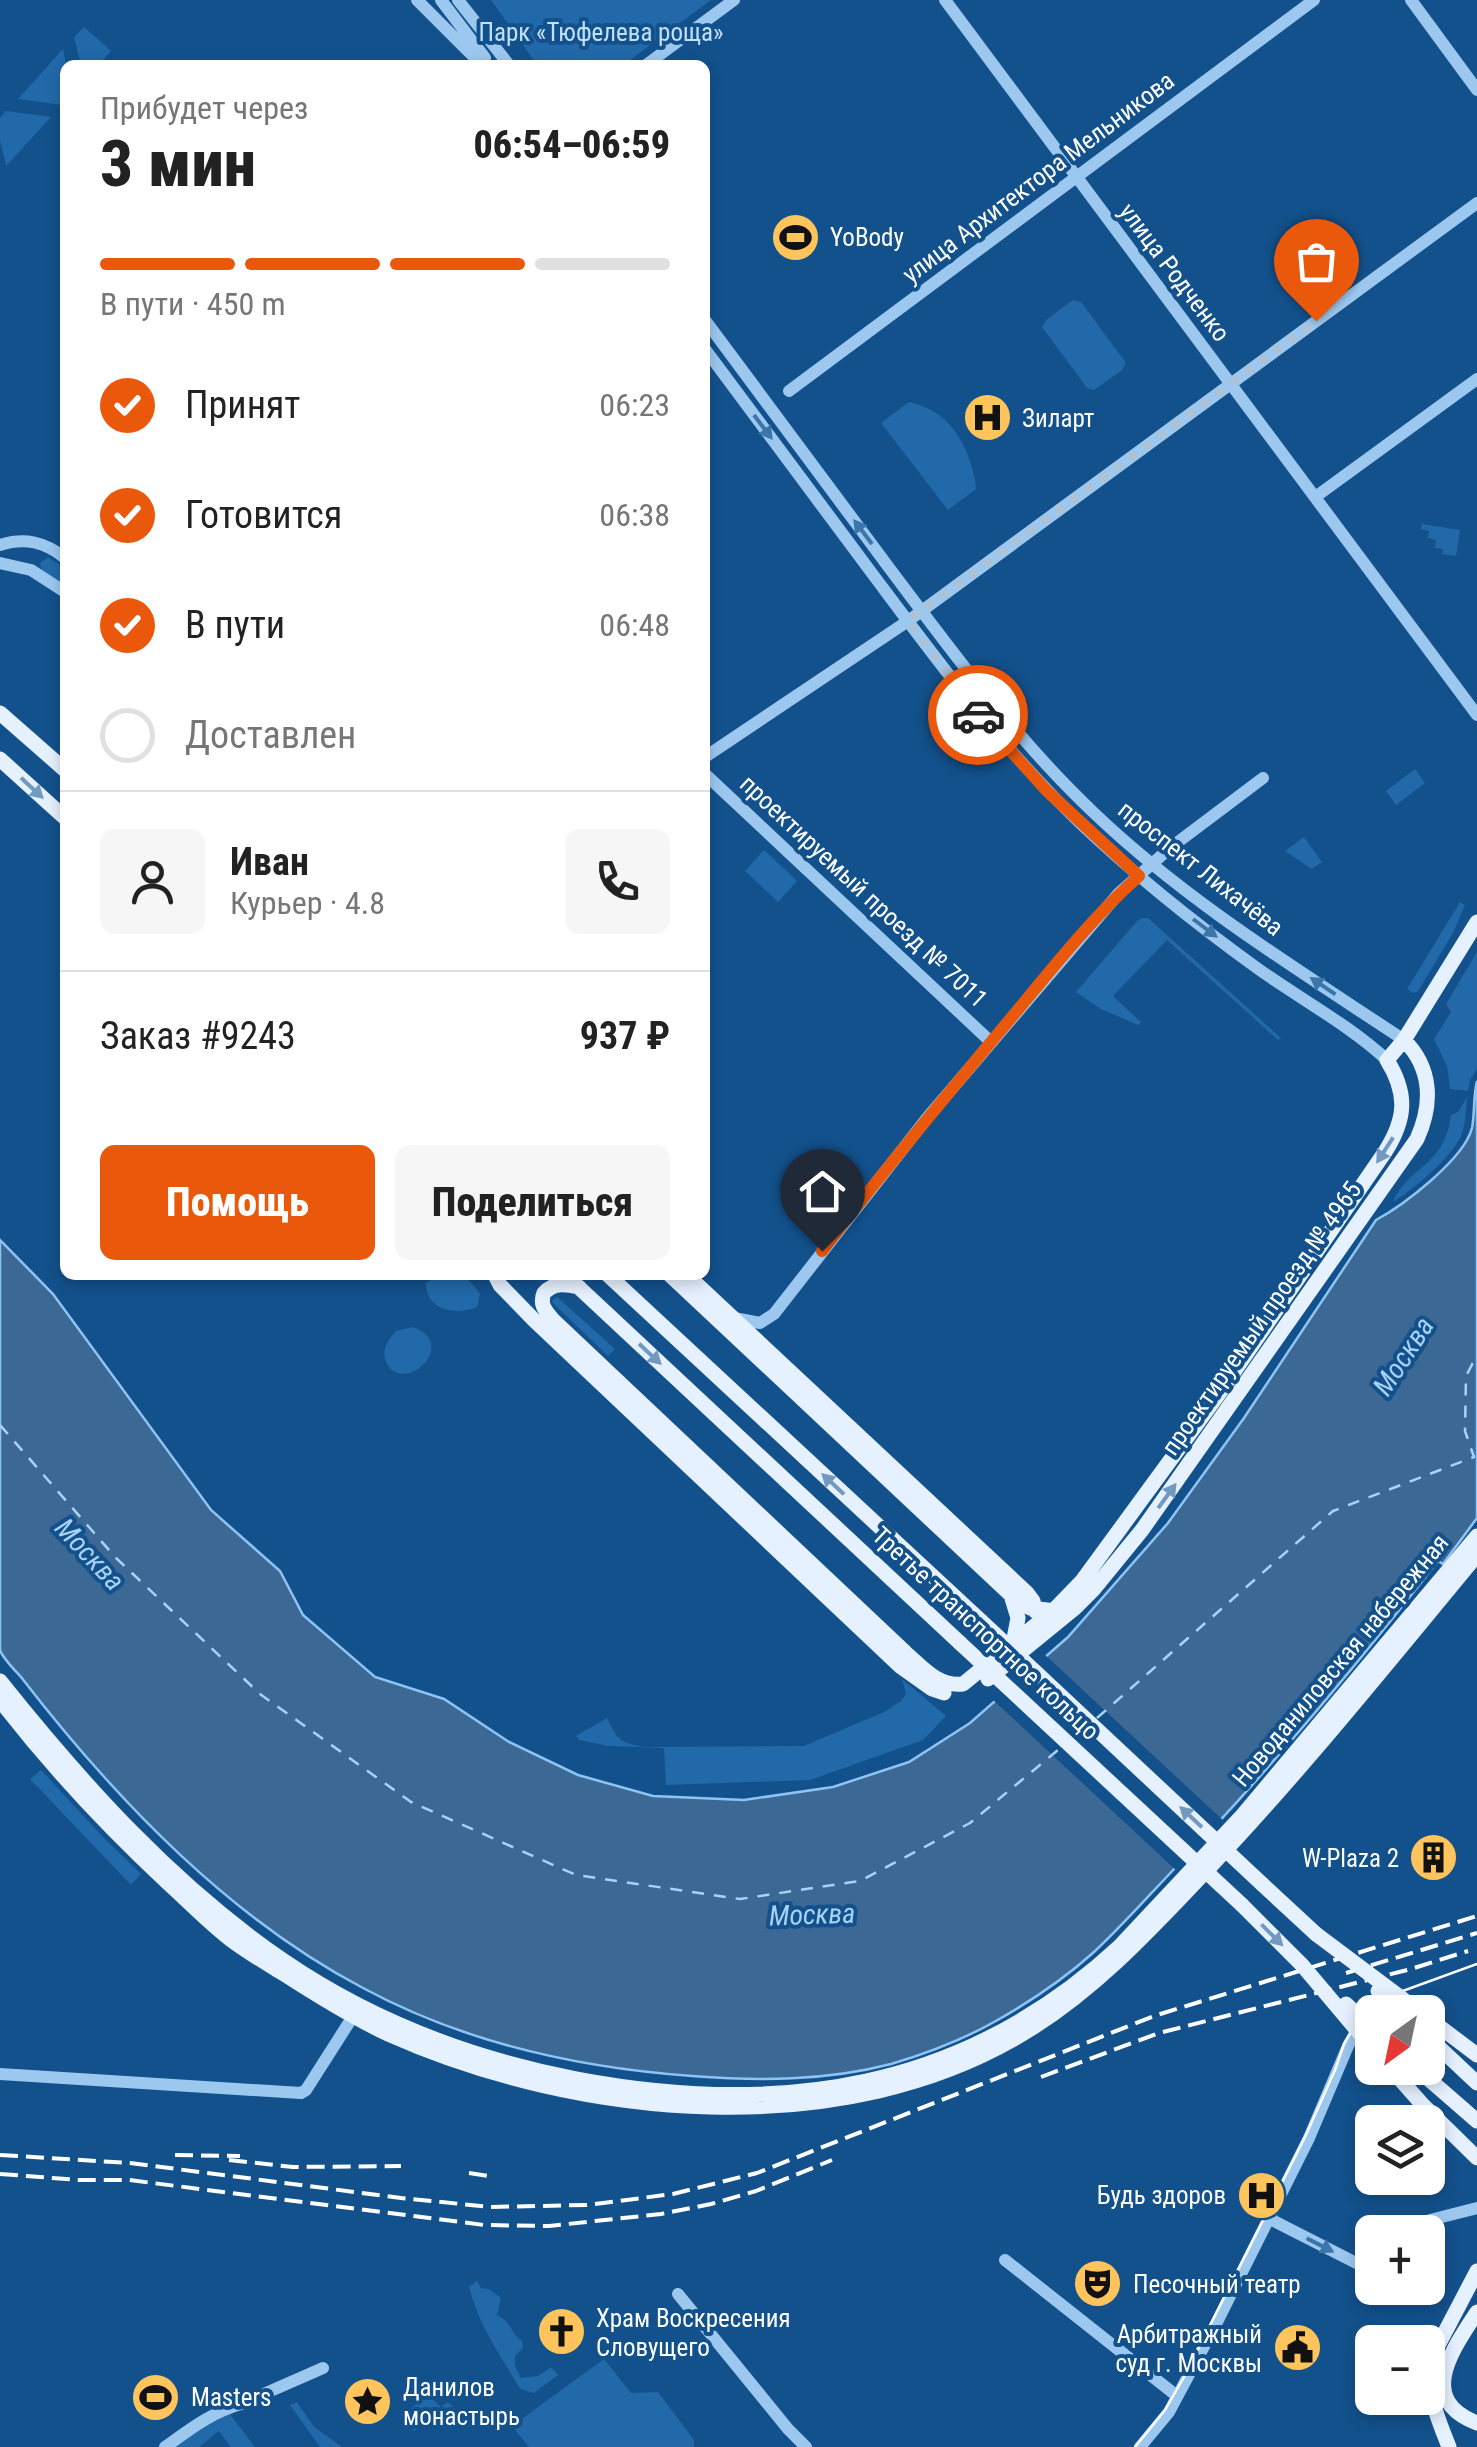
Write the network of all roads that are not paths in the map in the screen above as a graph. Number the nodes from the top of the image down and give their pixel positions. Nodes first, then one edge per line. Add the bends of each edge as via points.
1 (417, 0) edge
2 (442, 0) edge
3 (458, 0) edge
4 (734, 0) edge
5 (945, 0) edge
6 (1314, 0) edge
7 (1411, 0) edge
8 (477, 60) edge
9 (487, 60) edge
10 (505, 60) edge
11 (653, 60) edge
12 (1477, 90) edge
13 (1076, 177) junction
14 (1477, 203) edge
15 (710, 327) edge
16 (710, 355) edge
17 (1477, 378) edge
18 (1230, 384) junction
19 (789, 391) dead end
20 (1318, 496) dead end
21 (0, 544) edge
22 (51, 549) junction
23 (60, 555) edge
24 (0, 562) edge
25 (31, 570) junction
26 (60, 589) edge
27 (921, 610) junction
28 (908, 621) junction
29 (0, 713) edge
30 (1477, 715) edge
31 (710, 754) edge
32 (0, 758) edge
33 (60, 766) edge
34 (1263, 778) dead end
35 (710, 779) edge
36 (60, 813) edge
37 (1151, 865) junction
38 (1139, 876) junction
39 (1477, 922) edge
40 (1404, 1040) junction
41 (991, 1042) junction
42 (1387, 1060) junction
43 (498, 1280) edge
44 (571, 1280) edge
45 (613, 1280) edge
46 (675, 1280) edge
47 (692, 1280) edge
48 (579, 1287) junction
49 (734, 1318) junction
50 (1477, 1536) edge
51 (1477, 1555) edge
52 (1076, 1588) junction
53 (1019, 1594) junction
54 (1075, 1608) junction
55 (1054, 1611) junction
56 (1036, 1617) junction
57 (1031, 1643) junction
58 (1013, 1644) junction
59 (0, 1680) edge
60 (0, 1700) edge
61 (1245, 1821) junction
62 (1316, 1934) junction
63 (1302, 1965) junction
64 (1382, 1995) edge
65 (1397, 1995) edge
66 (356, 2011) junction
67 (1355, 2018) edge
68 (1355, 2028) edge
69 (1445, 2031) edge
70 (1355, 2039) edge
71 (1445, 2053) edge
72 (1477, 2056) edge
73 (0, 2074) edge
74 (1477, 2083) edge
75 (1405, 2085) edge
76 (1435, 2085) edge
77 (1477, 2124) edge
78 (1477, 2158) edge
79 (1477, 2208) edge
80 (1445, 2216) edge
81 (1268, 2218) junction
82 (1005, 2260) dead end
83 (1355, 2262) edge
84 (1477, 2271) edge
85 (678, 2294) dead end
86 (1477, 2312) edge
87 (323, 2368) dead end
88 (1177, 2396) junction
89 (1477, 2423) edge
90 (165, 2447) edge
91 (806, 2447) edge
92 (1140, 2447) edge
93 (1448, 2447) edge

1 - 8 street
2 - 9 street
3 - 10 street
4 - 11 street
5 - 13 street, улица Родченко
6 - 13 street, улица Архитектора Мельникова
7 - 12 street
13 - 18 street, улица Родченко
13 - 19 street, улица Архитектора Мельникова
14 - 18 street
27 -> 15 street, проспект Лихачёва
16 -> 28 street, проспект Лихачёва
17 - 20 street
18 - 27 street
18 - 30 street, улица Родченко
21 - 22 street via 31,540
22 - 23 street
22 - 25 street via 35,555
24 - 25 street
25 - 26 street
27 - 28 street
27 - 37 street, проспект Лихачёва via 1035,753
28 - 31 street
28 - 38 street, проспект Лихачёва via 1010,752
29 - 33 main road
32 -> 36 main road
34 - 37 street
35 - 41 street, проектируемый проезд № 7011
37 - 38 street
40 -> 37 street, проспект Лихачёва
38 - 41 street
38 -> 42 street, проспект Лихачёва
39 - 40 main road
40 - 42 main road
54 -> 40 main road, проектируемый проезд № 4965 via 1162,1502 1417,1139 1427,1112 1427,1080
41 - 49 street via 774,1314 760,1323
42 -> 52 main road, проектируемый проезд № 4965 via 1403,1105 1394,1138
43 - 57 main road, проектируемый проезд № 4965 via 917,1679 940,1692 966,1692
44 - 48 main road, Третье транспортное кольцо
62 -> 45 main road, Третье транспортное кольцо, bridge
46 - 53 main road
47 - 49 main road
48 - 58 main road via 554,1285 544,1293 553,1320 935,1679 963,1684
48 -> 63 main road, Третье транспортное кольцо, bridge
49 - 53 main road
50 - 61 main road, Новоданиловская набережная
51 - 61 main road, Новоданиловская набережная
52 - 53 main road via 1050,1596
52 - 55 main road, проектируемый проезд № 4965
53 - 56 main road
53 - 58 main road
54 - 55 main road
54 - 57 main road, проектируемый проезд № 4965
55 - 56 main road
56 - 57 main road
56 - 58 main road
59 - 66 main road via 120,1820 188,1886
60 - 66 main road via 112,1828 208,1922
61 - 66 main road via 1128,1954 1080,1995 979,2056 853,2097 770,2108 694,2108 540,2085 387,2034
62 - 64 main road, Третье транспортное кольцо, bridge
62 - 65 main road, bridge
63 - 67 main road, Третье транспортное кольцо, bridge
63 - 68 main road, bridge
66 - 73 street via 302,2093
69 - 72 main road
70 - 81 street
71 - 74 main road
75 - 78 main road
76 - 77 main road
79 - 80 street
81 -> 83 street
81 - 88 street
82 - 88 street
84 - 93 main road via 1428,2375
85 - 91 street
86 - 89 main road via 1443,2374 1453,2407
87 - 90 street via 228,2407
88 - 92 street

